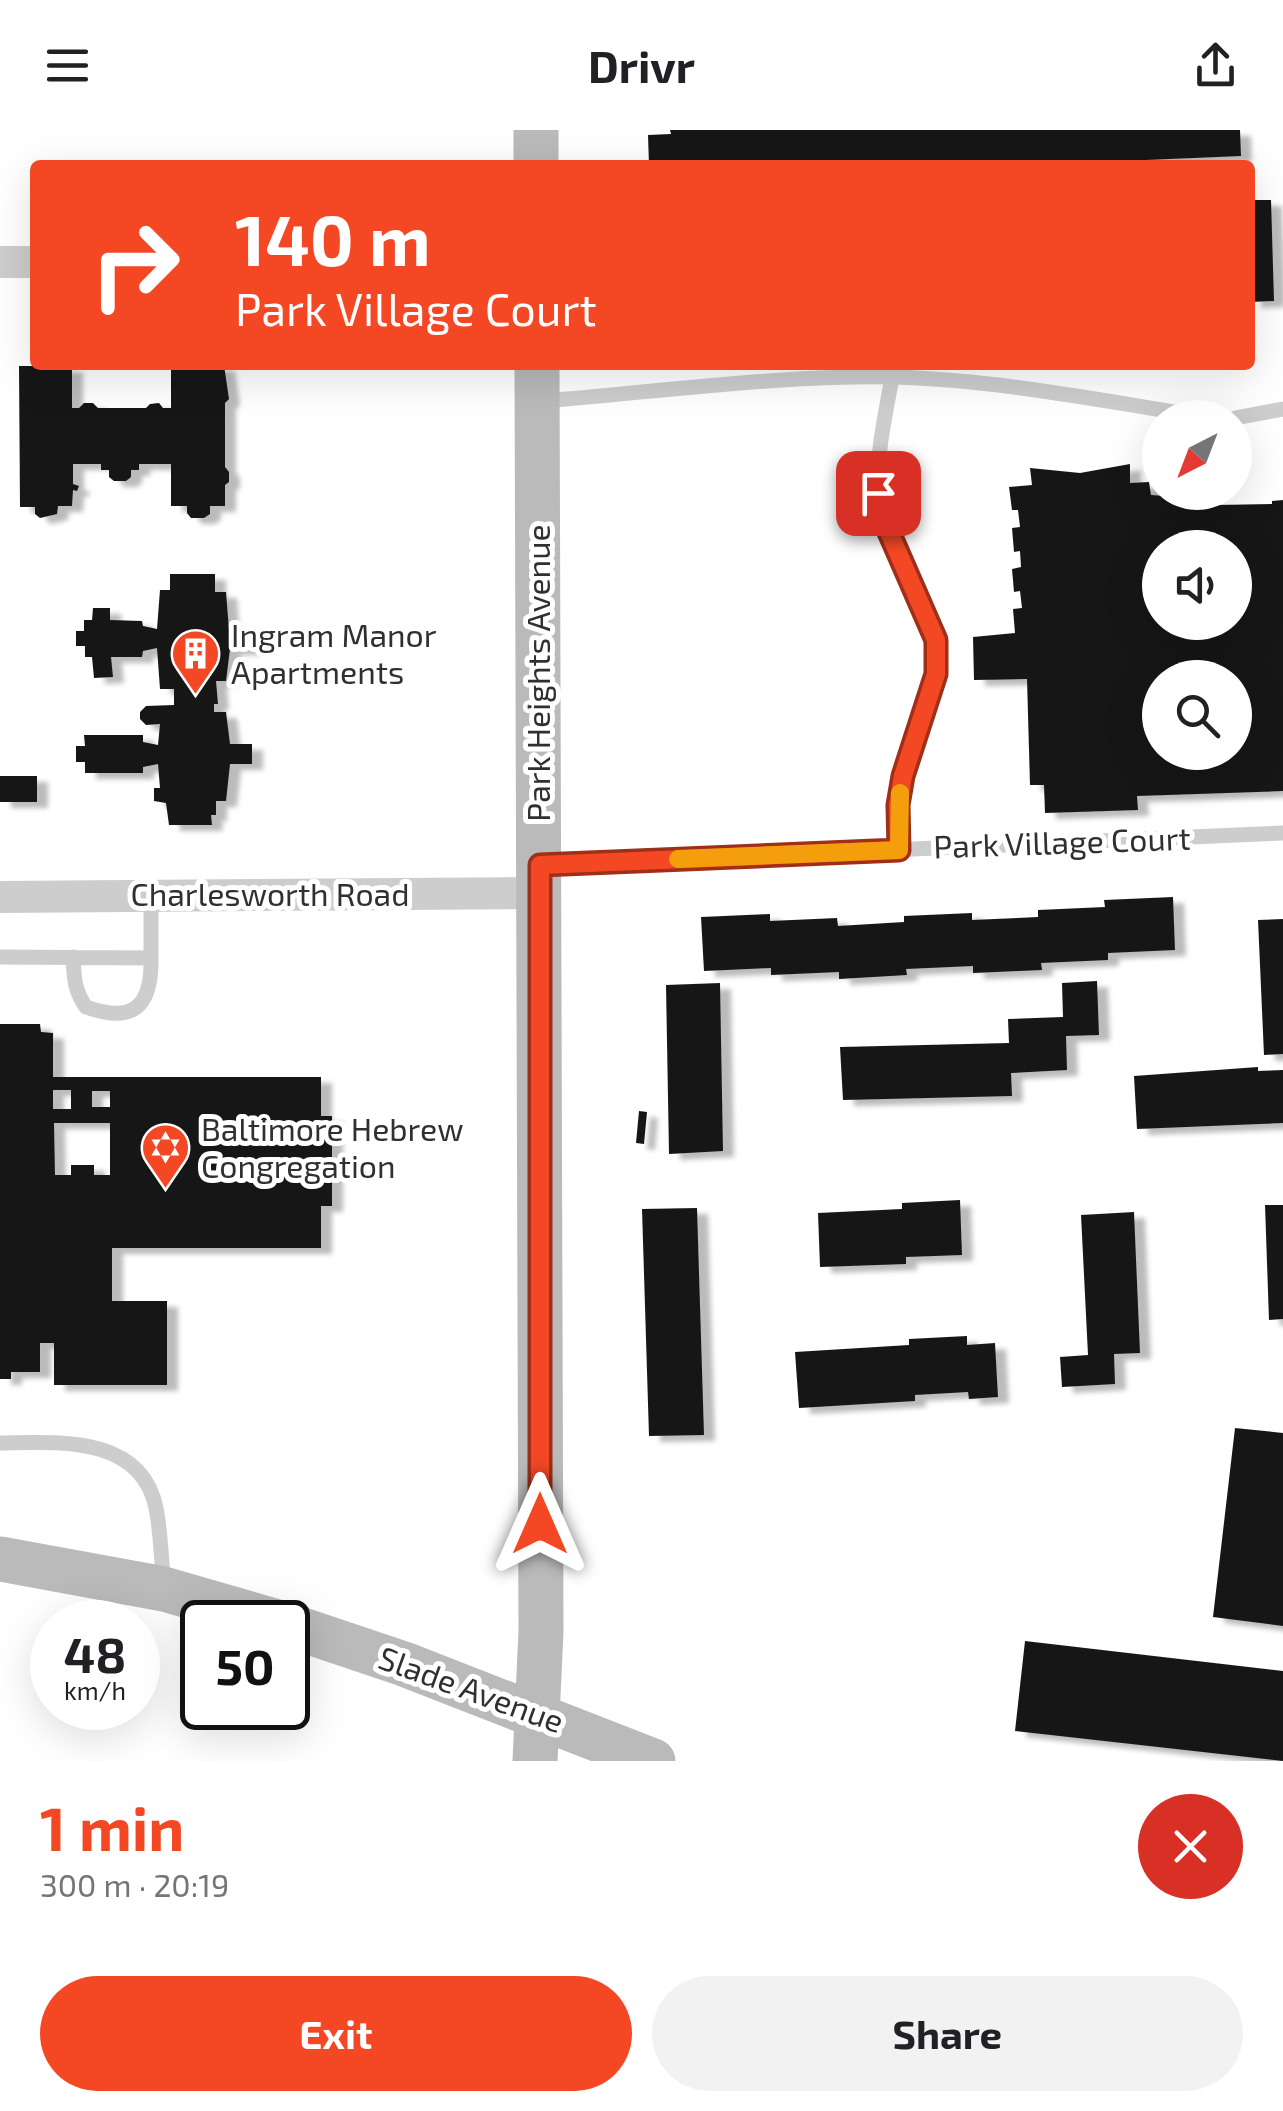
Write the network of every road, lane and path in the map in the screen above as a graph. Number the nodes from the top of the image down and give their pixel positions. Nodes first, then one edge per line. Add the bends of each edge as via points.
1 (536, 130) edge
2 (536, 160) edge
3 (0, 262) edge
4 (30, 262) edge
5 (892, 377) junction
6 (538, 383) edge
7 (1142, 407) edge
8 (1283, 409) edge
9 (1252, 415) edge
10 (1283, 834) edge
11 (899, 850) junction
12 (540, 879) junction
13 (151, 896) junction
14 (0, 897) edge
15 (0, 956) edge
16 (73, 957) junction
17 (152, 958) junction
18 (0, 1443) edge
19 (0, 1559) edge
20 (164, 1589) junction
21 (202, 1600) edge
22 (310, 1633) edge
23 (539, 1714) junction
24 (535, 1761) edge
25 (653, 1761) edge

1 - 2 main road
3 - 4 street
5 - 6 lane
5 - 7 lane
5 - 11 lane via 878,493 936,640 936,674 903,776
6 - 12 main road, Park Heights Avenue
8 - 9 lane
10 - 11 lane, Park Village Court
11 - 12 lane, Park Village Court
12 - 13 street, Charlesworth Road
12 - 23 main road, Park Heights Avenue
13 - 14 street, Charlesworth Road
13 - 17 lane
15 - 16 lane
16 - 17 lane
16 - 17 lane via 78,996 103,1013 132,1010 146,998
18 - 20 lane via 82,1444 130,1462 156,1507
19 - 20 main road
20 - 21 main road
22 - 23 main road, Slade Avenue
23 - 24 main road, Park Heights Avenue
23 - 25 main road, Slade Avenue

